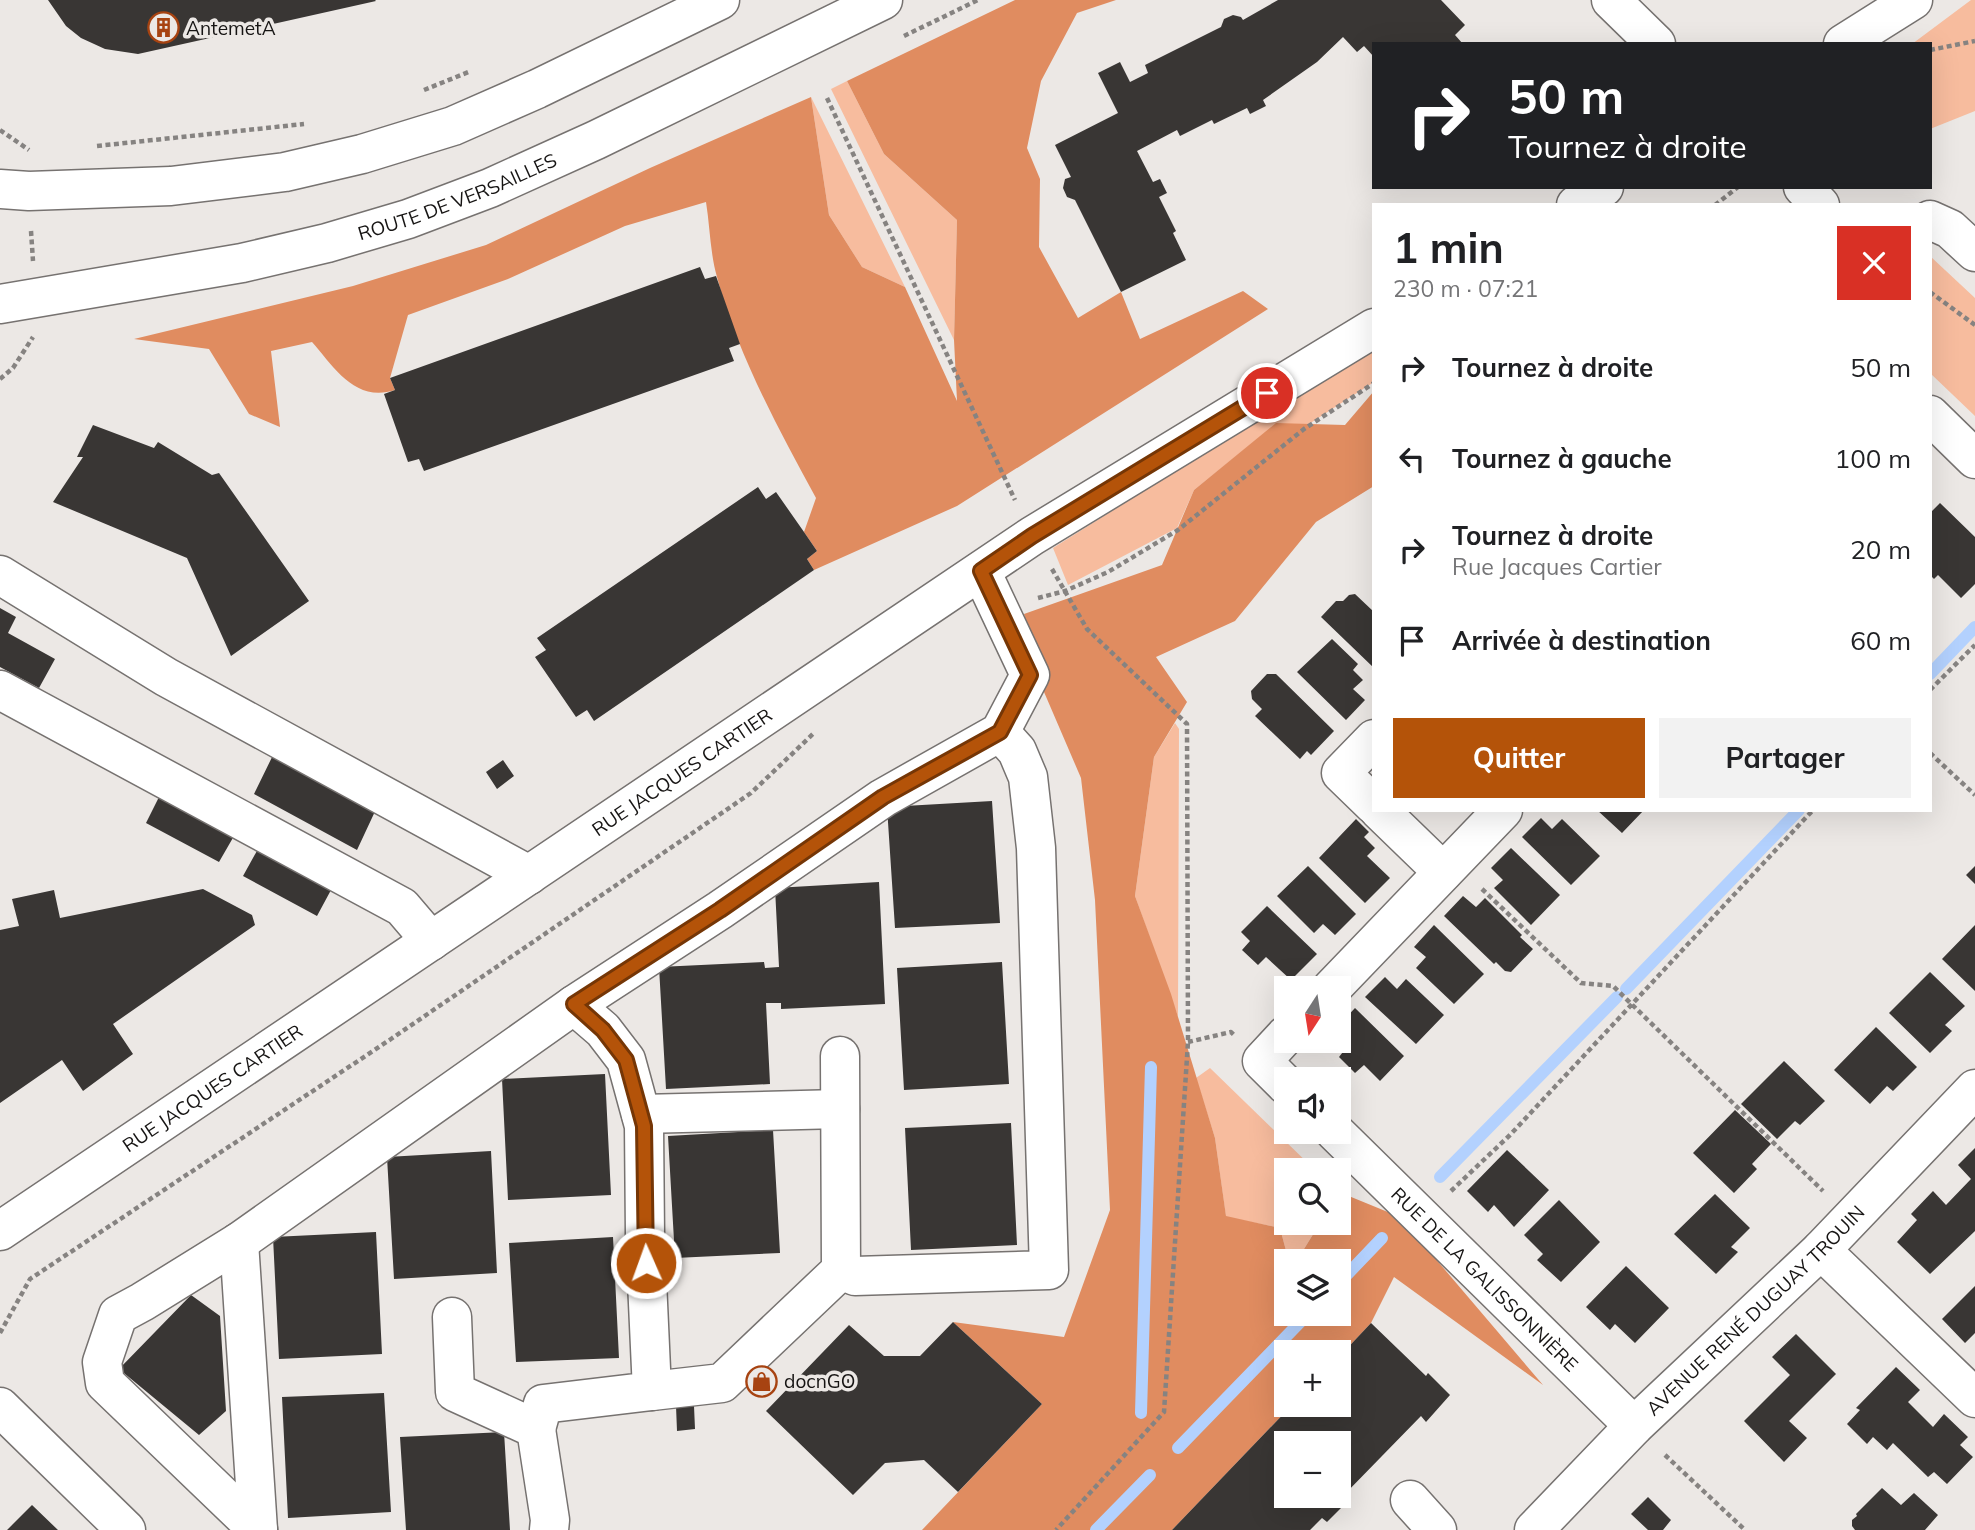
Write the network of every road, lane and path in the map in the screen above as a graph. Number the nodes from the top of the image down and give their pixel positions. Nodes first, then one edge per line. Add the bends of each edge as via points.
1 (720, 0) edge
2 (883, 0) edge
3 (1611, 0) edge
4 (1913, 0) edge
5 (1975, 41) edge
6 (1654, 42) edge
7 (1846, 42) edge
8 (1932, 50) edge
9 (476, 69) dead end
10 (415, 94) dead end
11 (827, 99) dead end
12 (312, 123) dead end
13 (0, 130) edge
14 (88, 147) dead end
15 (1601, 189) edge
16 (1735, 189) edge
17 (1805, 189) edge
18 (14, 190) edge
19 (1579, 203) edge
20 (1718, 203) edge
21 (1818, 203) edge
22 (1932, 221) edge
23 (1975, 252) edge
24 (1932, 293) edge
25 (18, 300) edge
26 (1975, 324) edge
27 (1372, 329) edge
28 (0, 379) edge
29 (1372, 384) edge
30 (1932, 417) edge
31 (1975, 459) edge
32 (1032, 536) junction
33 (981, 571) junction
34 (0, 575) edge
35 (1065, 591) junction
36 (1000, 610) junction
37 (1975, 645) edge
38 (1932, 688) edge
39 (0, 691) edge
40 (822, 726) dead end
41 (1000, 732) junction
42 (1372, 741) edge
43 (1932, 755) edge
44 (1975, 796) edge
45 (1372, 803) edge
46 (1381, 812) edge
47 (1501, 812) edge
48 (1811, 812) edge
49 (1448, 867) junction
50 (529, 875) junction
51 (431, 941) junction
52 (1343, 976) edge
53 (574, 1004) junction
54 (1632, 1005) junction
55 (1274, 1048) edge
56 (840, 1056) dead end
57 (1274, 1072) edge
58 (1975, 1089) edge
59 (840, 1109) junction
60 (641, 1114) junction
61 (1347, 1144) edge
62 (1823, 1191) dead end
63 (1422, 1219) junction
64 (0, 1231) edge
65 (240, 1242) junction
66 (1821, 1250) junction
67 (841, 1270) junction
68 (452, 1317) dead end
69 (0, 1333) edge
70 (652, 1391) junction
71 (1975, 1398) edge
72 (0, 1407) edge
73 (1634, 1426) junction
74 (536, 1429) junction
75 (1665, 1455) dead end
76 (1409, 1500) dead end
77 (125, 1530) edge
78 (258, 1530) edge
79 (550, 1530) edge
80 (1056, 1530) edge
81 (1437, 1530) edge
82 (1534, 1530) edge
83 (1745, 1530) edge

1 - 18 street via 453,126 362,154 285,172 171,186
2 - 25 street, ROUTE DE VERSAILLES via 596,140 408,219 242,263
3 - 6 street
4 - 7 street
5 - 8 path
9 - 10 path
11 - 32 path
12 - 14 path
13 - 18 path via 27,150
15 - 19 street
16 - 20 path
17 - 21 street
18 - 25 path
22 - 23 street via 1950,229
24 - 26 path
25 - 28 path via 38,328 13,368
27 - 32 street, RUE JACQUES CARTIER
29 - 35 path via 1304,429 1178,530 1108,572
30 - 31 street
32 - 33 street, RUE JACQUES CARTIER
32 - 35 path
33 - 36 street
33 - 50 street, RUE JACQUES CARTIER
34 - 50 street via 166,677
35 - 36 path
35 - 80 path via 1087,629 1186,724 1188,1042 1164,1412
36 - 41 street via 1030,675
37 - 38 path
39 - 51 street via 402,907
40 - 69 path via 751,793 30,1279
41 - 53 street via 883,797
41 - 67 street via 1017,751 1028,777 1034,836 1049,1270 855,1276
42 - 45 street via 1341,773
43 - 44 path
46 - 49 street
47 - 49 street
48 - 54 path
49 - 52 street
49 - 54 path via 1581,983 1613,986
50 - 51 street, RUE JACQUES CARTIER
51 - 64 street, RUE JACQUES CARTIER
53 - 60 street via 603,1030 626,1060
53 - 65 street
54 - 62 path
54 - 63 path via 1510,1135
55 - 57 street via 1262,1060
56 - 59 street
58 - 66 street, AVENUE RENÉ DUGUAY TROUIN
59 - 60 street
59 - 67 street
60 - 70 street
61 - 63 street, RUE DE LA GALISSONNIÈRE
63 - 73 street, RUE DE LA GALISSONNIÈRE
65 - 78 street
65 - 78 street via 118,1315 102,1363 105,1383
66 - 71 street
66 - 73 street, AVENUE RENÉ DUGUAY TROUIN
67 - 70 street via 722,1383
68 - 74 street via 455,1392
70 - 74 street via 543,1404
72 - 77 street
73 - 82 street, AVENUE RENÉ DUGUAY TROUIN
74 - 79 street
75 - 83 path
76 - 81 street

